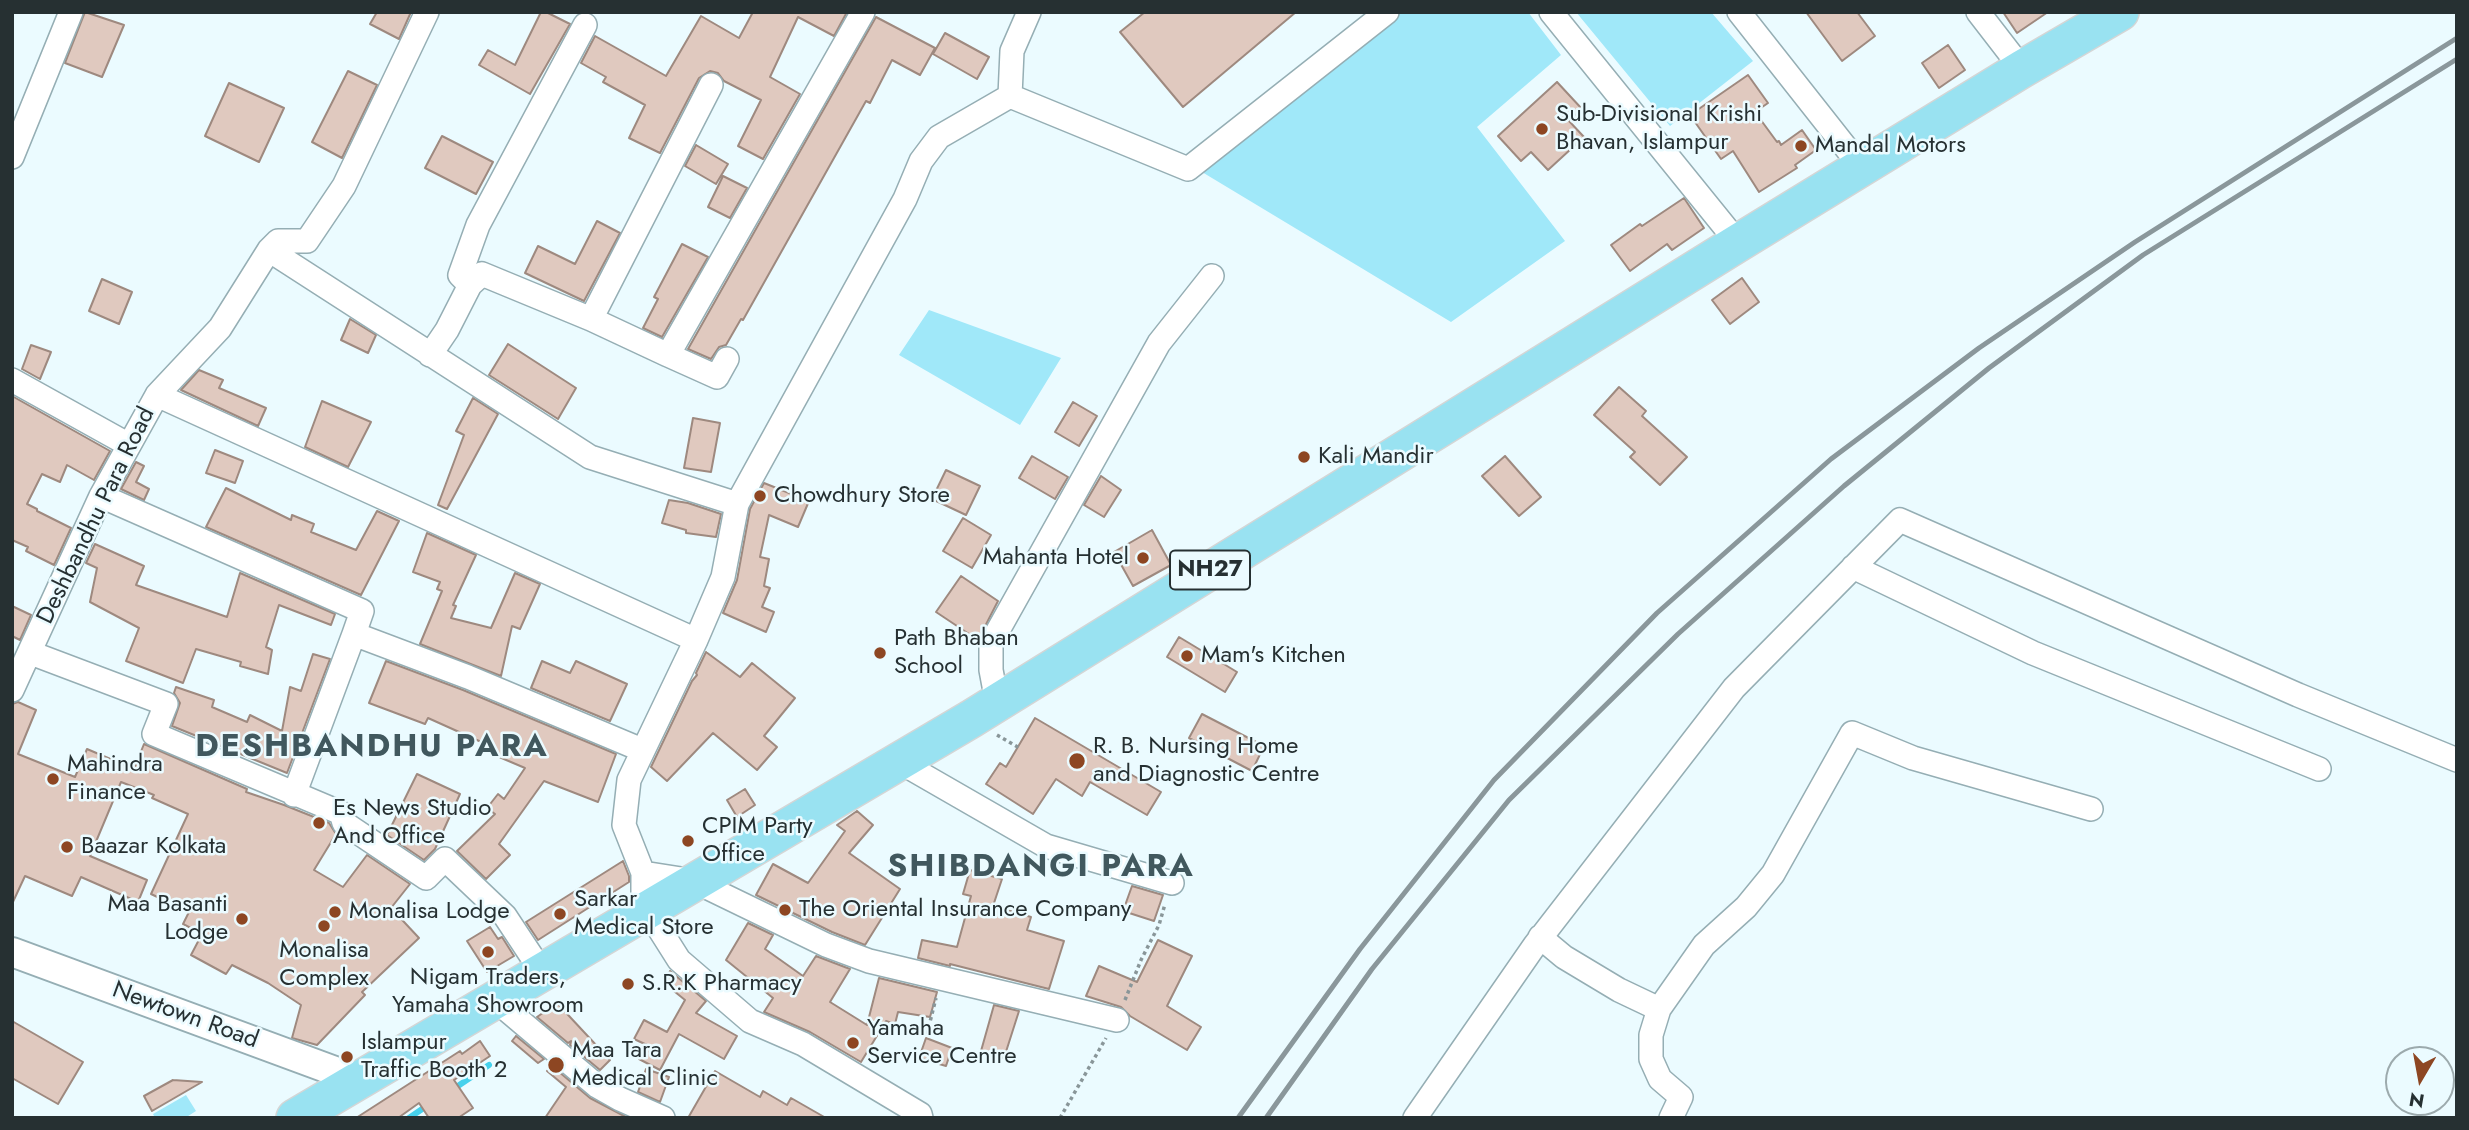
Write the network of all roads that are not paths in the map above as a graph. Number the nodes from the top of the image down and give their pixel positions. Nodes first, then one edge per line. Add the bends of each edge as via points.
1 (71, 12) edge
2 (427, 12) edge
3 (863, 12) edge
4 (1028, 12) edge
5 (1387, 12) edge
6 (1551, 12) edge
7 (1739, 12) edge
8 (1978, 12) edge
9 (2120, 12) edge
10 (585, 25) dead end
11 (2022, 69) junction
12 (711, 85) dead end
13 (1010, 96) junction
14 (12, 157) edge
15 (1862, 168) junction
16 (1738, 243) junction
17 (269, 250) junction
18 (1212, 276) dead end
19 (470, 285) junction
20 (591, 319) junction
21 (430, 355) junction
22 (668, 355) junction
23 (727, 359) dead end
24 (12, 380) edge
25 (157, 395) junction
26 (128, 445) junction
27 (101, 496) junction
28 (737, 504) junction
29 (1853, 567) junction
30 (354, 634) junction
31 (696, 640) junction
32 (31, 653) junction
33 (12, 690) edge
34 (997, 702) junction
35 (642, 750) junction
36 (2457, 760) edge
37 (900, 762) junction
38 (2319, 769) dead end
39 (294, 794) junction
40 (2091, 809) dead end
41 (643, 873) junction
42 (694, 881) junction
43 (1172, 883) road end
44 (648, 911) junction
45 (1540, 937) junction
46 (12, 953) edge
47 (542, 972) junction
48 (494, 999) junction
49 (1659, 1009) junction
50 (1117, 1020) road end
51 (359, 1080) junction
52 (295, 1118) edge
53 (663, 1118) edge
54 (921, 1118) edge
55 (1415, 1118) edge
56 (1671, 1118) edge

1 - 14 street
2 - 17 street via 344,186 307,241 278,241
3 - 22 street
4 - 13 street via 1012,51
5 - 13 street via 1188,169
6 - 16 street
7 - 15 street
8 - 11 street
9 - 11 main road, NH27
10 - 19 street via 478,225 460,275
11 - 15 main road, NH27
12 - 20 street
13 - 28 street via 939,137 921,161 905,199
15 - 16 main road, NH27
16 - 34 main road, NH27
17 - 21 street
17 - 25 street, Deshbandhu Para Road via 220,328
18 - 34 street via 1159,343 991,643
19 - 20 street via 482,274
19 - 21 street
20 - 22 street
21 - 28 street via 590,457
22 - 23 street via 716,377
24 - 26 street
25 - 26 street, Deshbandhu Para Road
25 - 31 street
26 - 27 street, Deshbandhu Para Road
27 - 30 street via 362,611
27 - 32 street, Deshbandhu Para Road
28 - 31 street via 723,577
29 - 36 street via 1900,520
29 - 38 street via 2033,653
29 - 45 street via 1734,688
30 - 35 street
30 - 39 street
31 - 35 street
32 - 33 street, Deshbandhu Para Road
32 - 39 street via 166,704 154,734
34 - 37 main road, NH27
35 - 41 street via 629,780 624,825
37 - 42 main road, NH27
37 - 43 street via 1046,846
39 - 47 street via 341,813 344,823 426,878 445,859 505,916
40 - 49 street via 1913,758 1852,733 1773,874 1746,907 1704,945
41 - 42 street
41 - 44 street
42 - 44 main road, NH27
42 - 50 street via 869,961
44 - 47 main road, NH27
44 - 54 street via 679,960 750,1021 803,1044
45 - 49 street via 1564,957
45 - 55 street
46 - 51 street, Newtown Road
47 - 48 main road, NH27
48 - 51 main road, NH27
48 - 53 street via 597,1086
49 - 56 street via 1651,1035 1651,1059 1660,1079 1681,1097
51 - 52 main road, NH27

